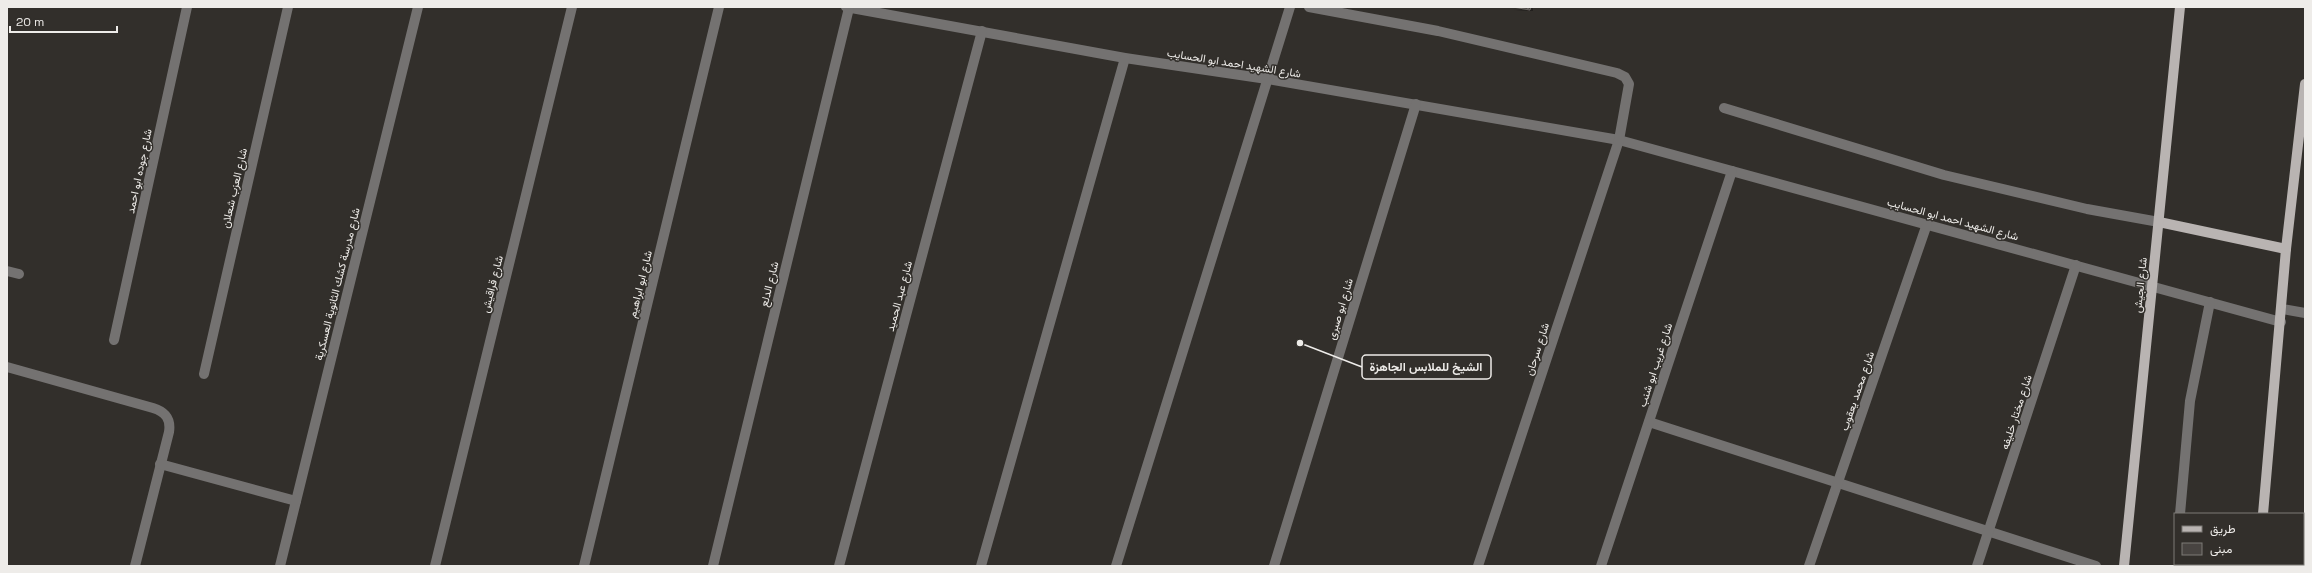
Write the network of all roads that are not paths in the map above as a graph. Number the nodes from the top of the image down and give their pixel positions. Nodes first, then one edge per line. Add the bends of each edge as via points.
1 (187, 7) edge
2 (288, 7) edge
3 (418, 7) edge
4 (572, 7) edge
5 (719, 7) edge
6 (848, 7) edge
7 (1290, 7) edge
8 (1309, 7) edge
9 (2180, 7) edge
10 (982, 31) junction
11 (1125, 58) junction
12 (1267, 80) junction
13 (2305, 84) edge
14 (1416, 104) junction
15 (1724, 108) dead end
16 (1619, 140) junction
17 (2302, 144) edge
18 (1732, 171) junction
19 (2158, 222) junction
20 (1927, 224) junction
21 (2286, 249) junction
22 (2076, 265) junction
23 (7, 271) edge
24 (19, 274) dead end
25 (2152, 286) junction
26 (2210, 302) junction
27 (2282, 309) junction
28 (2305, 313) edge
29 (2282, 322) junction
30 (114, 340) dead end
31 (7, 367) edge
32 (204, 374) dead end
33 (1649, 422) junction
34 (160, 464) junction
35 (1838, 483) junction
36 (296, 501) junction
37 (2180, 513) edge
38 (2263, 513) edge
39 (1989, 533) junction
40 (2259, 565) edge
41 (135, 566) edge
42 (280, 566) edge
43 (435, 566) edge
44 (584, 566) edge
45 (712, 566) edge
46 (839, 566) edge
47 (981, 566) edge
48 (1116, 566) edge
49 (1274, 566) edge
50 (1478, 566) edge
51 (1601, 566) edge
52 (1809, 566) edge
53 (1977, 566) edge
54 (2096, 566) edge
55 (2124, 566) edge
56 (2266, 566) edge

1 - 30 street, شارع جوده ابو احمد
2 - 32 street, شارع العزب شعلان
3 - 36 street, شارع مدرسة كشك الثانوية العسكرية
4 - 43 street, شارع قراقيش
5 - 44 street, شارع ابو ابراهيم
6 - 10 street, شارع الشهيد احمد ابو الحسايب
6 - 45 street, شارع الدلع
7 - 12 street
8 - 16 street via 1438,31 1618,73 1629,84
9 - 19 main road, شارع الجيش
10 - 11 street, شارع الشهيد احمد ابو الحسايب
10 - 46 street, شارع عبد الحميد
11 - 12 street, شارع الشهيد احمد ابو الحسايب
11 - 47 street
12 - 14 street, شارع الشهيد احمد ابو الحسايب
12 - 48 street
13 - 17 main road
14 - 16 street, شارع الشهيد احمد ابو الحسايب
14 - 49 street, شارع ابو صبرى
15 - 19 street via 1944,175 2087,209
16 - 18 street, شارع الشهيد احمد ابو الحسايب
16 - 50 street, شارع سرحان
17 - 21 main road
18 - 20 street, شارع الشهيد احمد ابو الحسايب
18 - 33 street, شارع غريب ابو شنب
19 - 21 main road
19 - 25 main road, شارع الجيش
20 - 22 street, شارع الشهيد احمد ابو الحسايب
20 - 35 street, شارع محمد يعقوب
21 - 27 main road
22 - 25 street, شارع الشهيد احمد ابو الحسايب
22 - 39 street, شارع مختار خليفه
23 - 24 street
25 - 26 street, شارع الشهيد احمد ابو الحسايب
25 - 55 main road, شارع الجيش
26 - 29 street, شارع الشهيد احمد ابو الحسايب
26 - 37 street via 2190,401
27 - 28 street
27 - 29 main road
29 - 38 main road
31 - 34 street via 162,411 170,424
33 - 35 street
33 - 51 street, شارع غريب ابو شنب
34 - 36 street
34 - 41 street
35 - 39 street
35 - 52 street, شارع محمد يعقوب
36 - 42 street, شارع مدرسة كشك الثانوية العسكرية
39 - 53 street, شارع مختار خليفه
39 - 54 street
40 - 56 street

